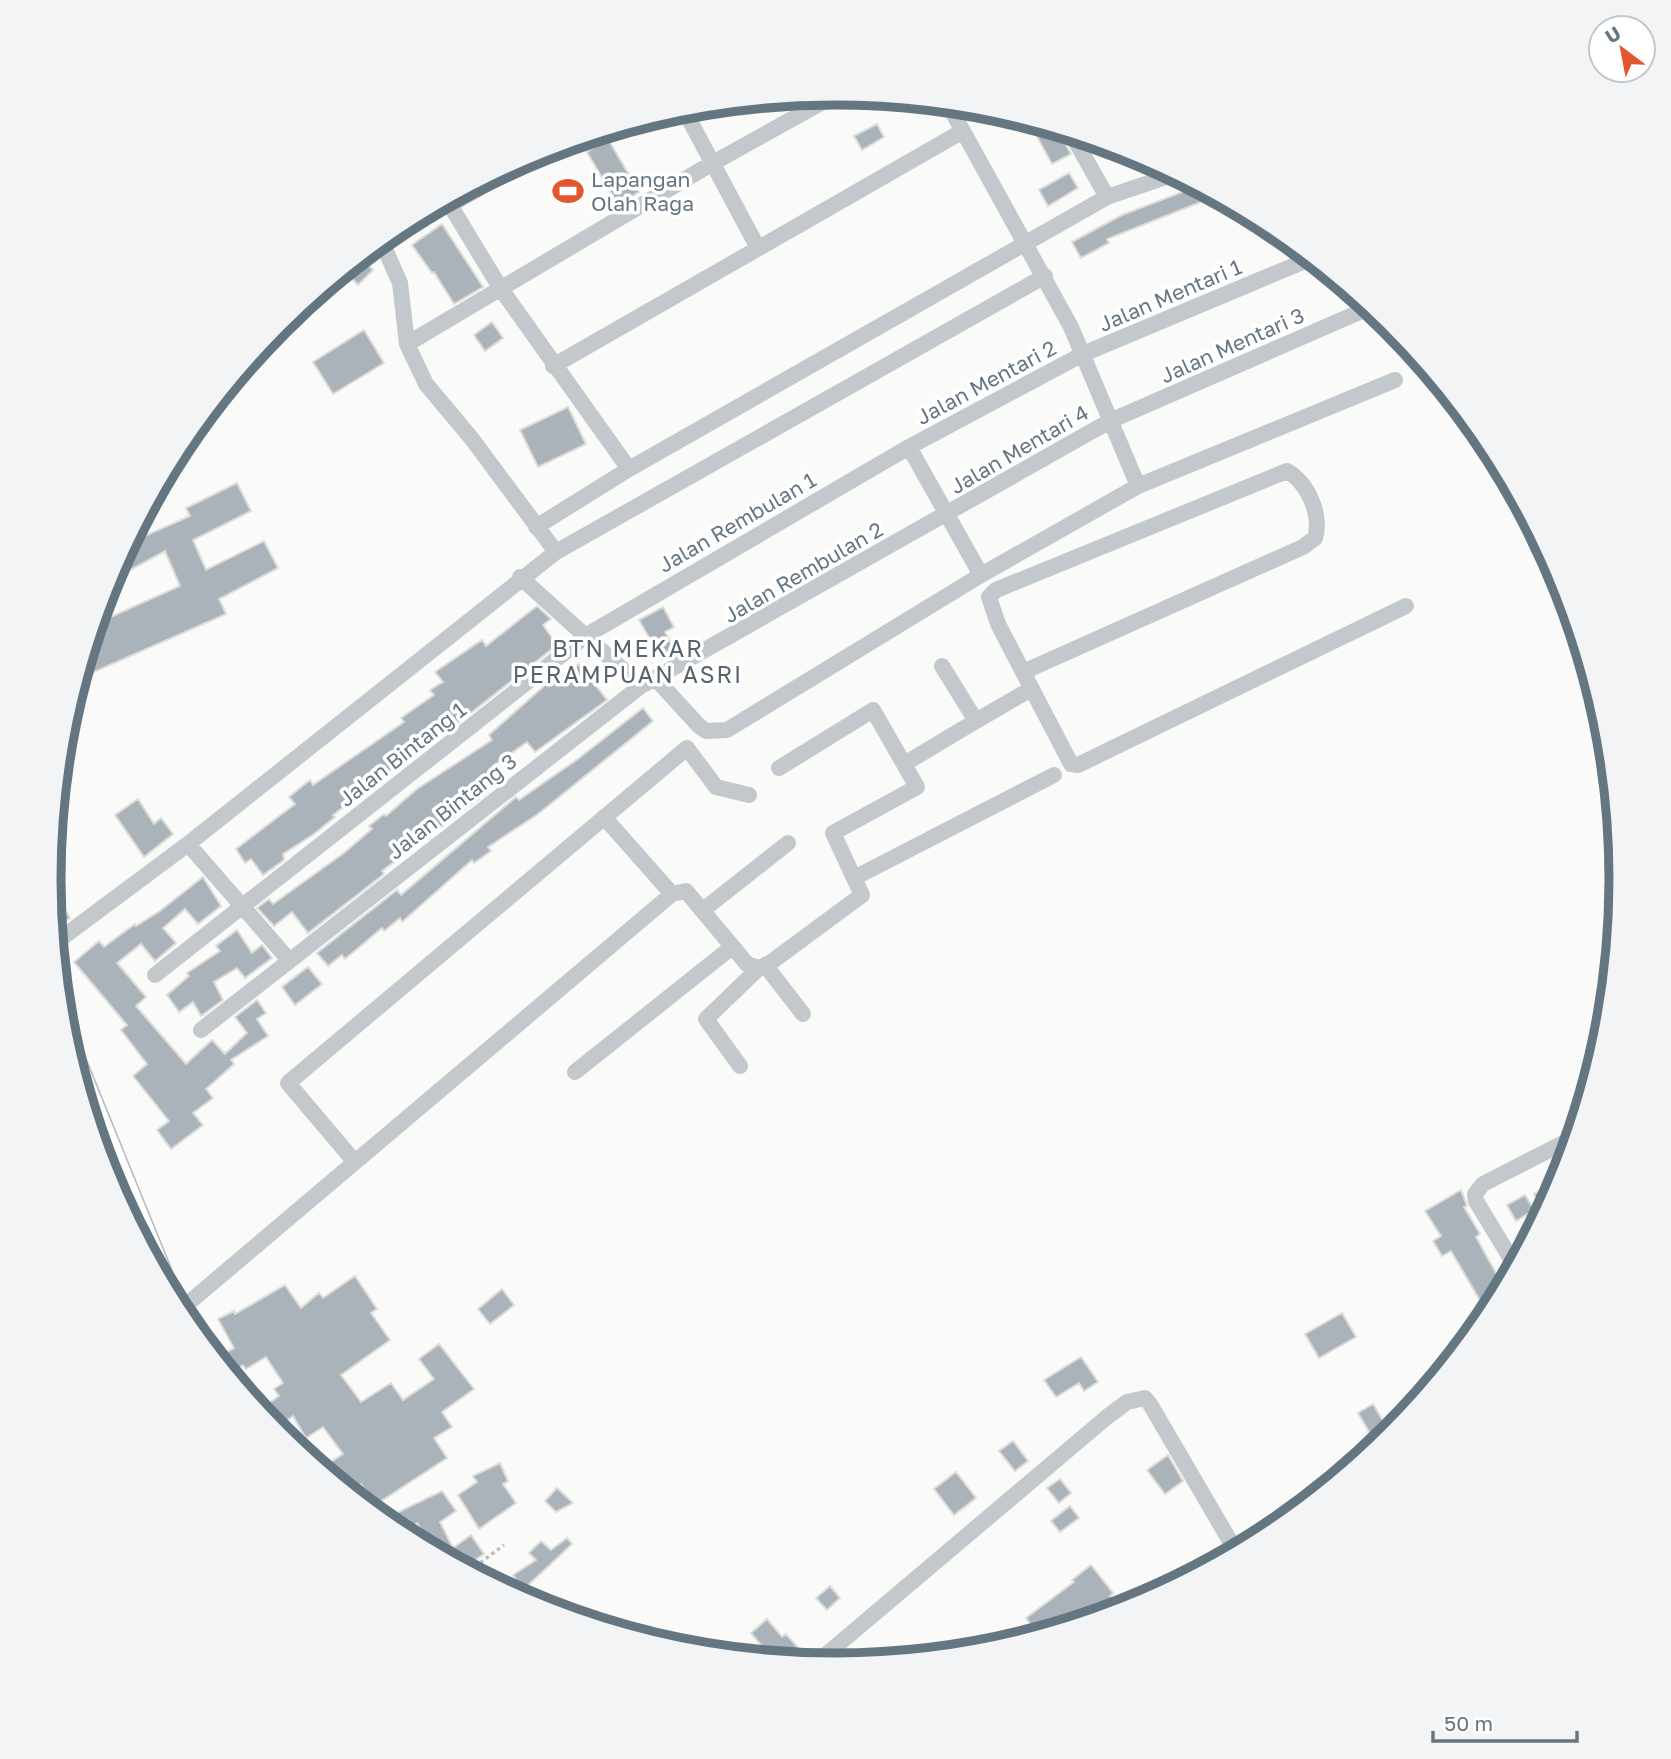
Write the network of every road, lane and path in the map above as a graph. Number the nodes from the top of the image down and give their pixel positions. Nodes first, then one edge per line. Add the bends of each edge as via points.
1 (816, 106) edge
2 (954, 115) edge
3 (689, 119) edge
4 (963, 131) junction
5 (1077, 144) edge
6 (711, 164) junction
7 (1163, 178) edge
8 (1107, 197) junction
9 (452, 207) edge
10 (1026, 244) junction
11 (758, 248) junction
12 (385, 250) edge
13 (1303, 262) edge
14 (1045, 276) junction
15 (501, 289) junction
16 (1361, 311) edge
17 (407, 344) junction
18 (1083, 354) junction
19 (553, 366) junction
20 (1395, 380) dead end
21 (1110, 421) junction
22 (909, 447) junction
23 (629, 469) junction
24 (1138, 486) junction
25 (948, 514) junction
26 (536, 527) junction
27 (556, 552) junction
28 (981, 575) junction
29 (520, 577) junction
30 (1406, 606) dead end
31 (587, 635) junction
32 (942, 666) dead end
33 (1023, 672) junction
34 (648, 682) junction
35 (1031, 689) junction
36 (976, 721) junction
37 (904, 764) junction
38 (779, 768) dead end
39 (1054, 775) dead end
40 (749, 795) dead end
41 (604, 817) junction
42 (788, 843) dead end
43 (188, 844) junction
44 (853, 878) junction
45 (672, 894) junction
46 (242, 905) junction
47 (704, 910) junction
48 (64, 937) edge
49 (733, 947) junction
50 (289, 960) junction
51 (762, 967) junction
52 (155, 975) dead end
53 (803, 1014) dead end
54 (201, 1030) dead end
55 (740, 1066) dead end
56 (575, 1072) dead end
57 (1563, 1143) edge
58 (354, 1161) junction
59 (115, 1162) edge
60 (124, 1185) edge
61 (1511, 1258) edge
62 (188, 1303) edge
63 (1232, 1544) edge
64 (504, 1545) dead end
65 (477, 1565) edge
66 (827, 1654) edge

1 - 6 street
2 - 4 street
3 - 6 street
4 - 10 street
4 - 11 street
5 - 8 street
6 - 11 street
6 - 15 street
7 - 8 street
8 - 10 street
9 - 15 street
10 - 14 street
10 - 23 street
11 - 19 street
12 - 17 street via 400,283
13 - 18 street, Jalan Mentari 1
14 - 18 street
14 - 27 street
15 - 17 street
15 - 19 street
16 - 21 street, Jalan Mentari 3
17 - 26 street via 426,384
18 - 21 street
18 - 22 street, Jalan Mentari 2
19 - 23 street
20 - 24 street
21 - 24 street
21 - 25 street, Jalan Mentari 4
22 - 25 street
22 - 31 street, Jalan Rembulan 1
23 - 26 street
24 - 28 street
25 - 28 street
25 - 34 street, Jalan Rembulan 2
26 - 27 street
27 - 29 street
28 - 34 street via 727,730 706,731
29 - 31 street
29 - 43 street
30 - 35 street via 1078,765 1071,764
31 - 34 street
31 - 46 street, Jalan Bintang 1
32 - 36 street
33 - 33 street via 1303,547 1315,538 1318,527 1317,515 1298,478 1282,472 996,590 989,605
33 - 35 street
34 - 50 street, Jalan Bintang 3
35 - 36 street
36 - 37 street
37 - 38 street via 873,710
37 - 44 street via 917,787 833,833
39 - 44 street
40 - 41 street via 716,787 687,748
41 - 45 street
41 - 58 street via 288,1083
42 - 47 street
43 - 46 street
43 - 48 street
44 - 51 street via 862,895
45 - 47 street via 686,891
45 - 58 street
46 - 50 street
46 - 52 street, Jalan Bintang 1
47 - 49 street
49 - 51 street via 751,968
49 - 56 street
50 - 54 street, Jalan Bintang 3
51 - 53 street
51 - 55 street via 706,1019
57 - 61 street via 1483,1184 1475,1194
58 - 62 street
59 - 60 street
63 - 66 street via 1150,1404 1138,1397 1107,1417
64 - 65 path

